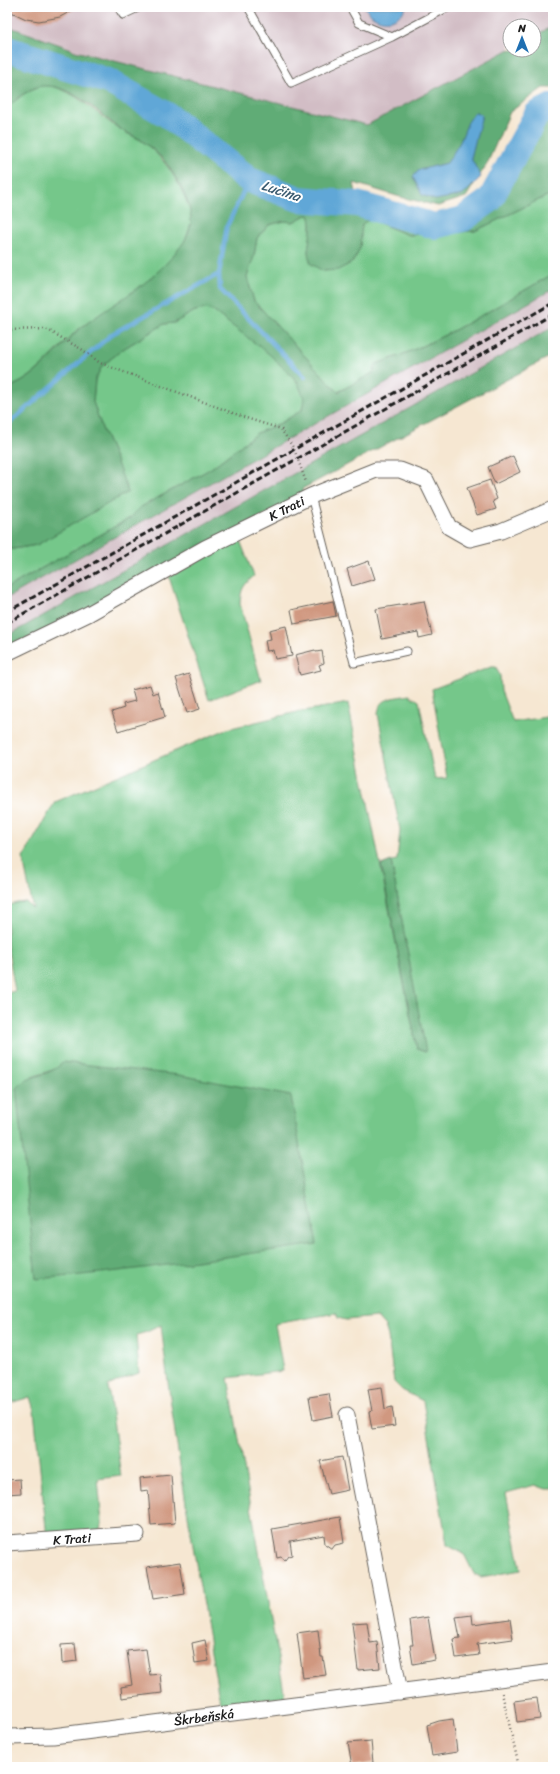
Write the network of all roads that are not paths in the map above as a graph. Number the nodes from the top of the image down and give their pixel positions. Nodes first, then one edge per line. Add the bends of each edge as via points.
1 (118, 7) edge
2 (140, 7) edge
3 (248, 7) edge
4 (350, 7) edge
5 (449, 7) edge
6 (392, 37) junction
7 (311, 496) junction
8 (553, 509) edge
9 (407, 651) dead end
10 (7, 653) edge
11 (347, 1415) dead end
12 (137, 1534) dead end
13 (7, 1543) edge
14 (553, 1672) edge
15 (400, 1692) junction
16 (7, 1737) edge

1 - 2 lane via 123,16
3 - 6 lane via 291,83
4 - 6 lane via 359,23
5 - 6 lane
7 - 8 street, K Trati via 376,470 400,470 426,480 449,527 470,539 501,531
7 - 9 lane via 354,663
7 - 10 street, K Trati via 205,548 88,614
11 - 15 street
12 - 13 street, K Trati
14 - 15 street, Škrbeňská
15 - 16 street, Škrbeňská via 53,1736

